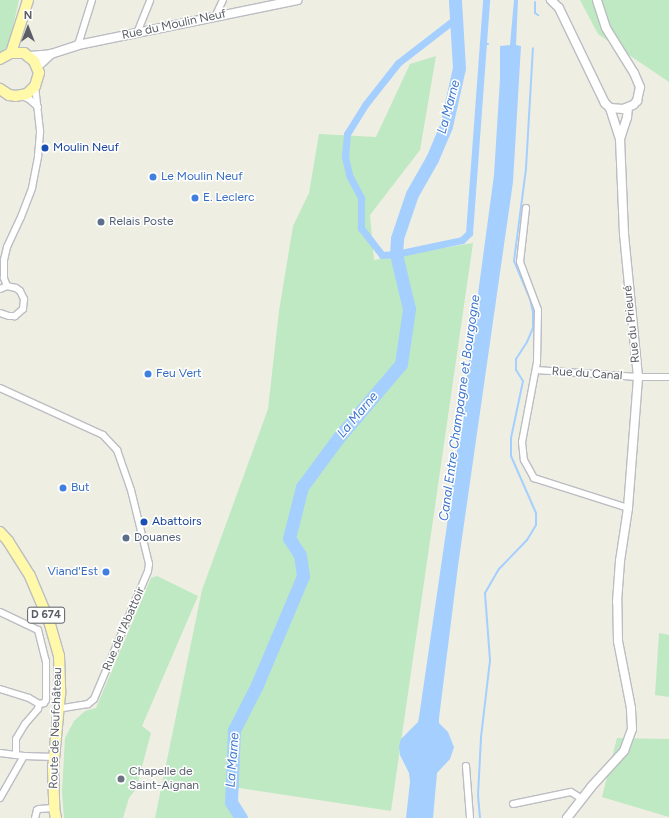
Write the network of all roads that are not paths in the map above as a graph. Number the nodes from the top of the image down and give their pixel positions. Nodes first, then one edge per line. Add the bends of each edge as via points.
1 (28, 0) edge
2 (92, 0) edge
3 (150, 0) edge
4 (223, 0) edge
5 (297, 0) edge
6 (551, 0) edge
7 (596, 0) edge
8 (215, 17) junction
9 (21, 26) junction
10 (137, 33) junction
11 (78, 45) junction
12 (11, 53) junction
13 (51, 54) junction
14 (26, 55) junction
15 (0, 60) edge
16 (37, 67) junction
17 (35, 86) junction
18 (1, 92) edge
19 (22, 96) junction
20 (38, 108) junction
21 (610, 108) junction
22 (628, 108) junction
23 (620, 139) junction
24 (526, 208) dead end
25 (6, 286) junction
26 (0, 289) edge
27 (0, 313) edge
28 (536, 370) junction
29 (638, 377) junction
30 (669, 377) edge
31 (0, 388) edge
32 (628, 508) junction
33 (0, 532) edge
34 (0, 612) edge
35 (0, 689) edge
36 (39, 704) junction
37 (58, 709) junction
38 (0, 753) edge
39 (16, 755) junction
40 (24, 756) junction
41 (55, 757) junction
42 (466, 766) dead end
43 (0, 798) edge
44 (582, 799) junction
45 (513, 804) dead end
46 (55, 813) edge
47 (35, 818) edge
48 (470, 818) edge
49 (567, 818) edge

1 - 9 main road
2 - 11 street
3 - 10 street
4 - 8 street
5 - 8 street, Rue du Moulin Neuf
6 - 21 street, Rue du Prieuré via 559,8 600,95
7 - 22 street, Rue du Prieuré via 606,28 640,87 639,97 633,106
8 - 10 street, Rue du Moulin Neuf
9 - 12 main road
9 - 14 main road
10 - 11 street, Rue du Moulin Neuf
11 - 13 street, Rue du Moulin Neuf
12 - 14 main road
12 - 15 main road
13 - 14 street, Rue du Moulin Neuf
13 - 16 street, Rue du Moulin Neuf
14 - 16 main road
16 - 17 main road via 39,73
17 - 19 main road
17 - 20 street
18 - 19 main road
19 - 20 street
20 - 25 street via 40,131 36,169 32,188 7,247 4,260
21 - 22 street
21 - 23 street, Rue du Prieuré
22 - 23 street, Rue du Prieuré via 628,117
23 - 29 street, Rue du Prieuré via 624,234
24 - 28 street via 520,262 538,310
25 - 26 street
25 - 27 street via 20,291 24,304 14,316
28 - 29 street, Rue du Canal
28 - 32 street via 522,442 524,460 534,478
29 - 30 street, Rue du Canal
29 - 32 street, Rue du Prieuré
31 - 37 street, Rue de l'Abattoir via 103,434 117,450 131,490 149,564 94,699 88,704
32 - 44 street, Rue du Prieuré via 617,602 618,641 631,708 632,729 624,751
33 - 37 main road, Route de Neufchâteau / D 674 via 30,576 49,621 59,656
34 - 36 street via 38,630 46,661 46,700
35 - 36 street via 29,698
36 - 39 street via 16,739
37 - 41 main road, Route de Neufchâteau / D 674
38 - 39 street
39 - 40 street
40 - 41 street
40 - 43 street
41 - 46 main road, Route de Neufchâteau / D 674
42 - 48 street
44 - 45 street via 571,792
44 - 49 street, Rue du Prieuré
46 - 47 street via 39,808

